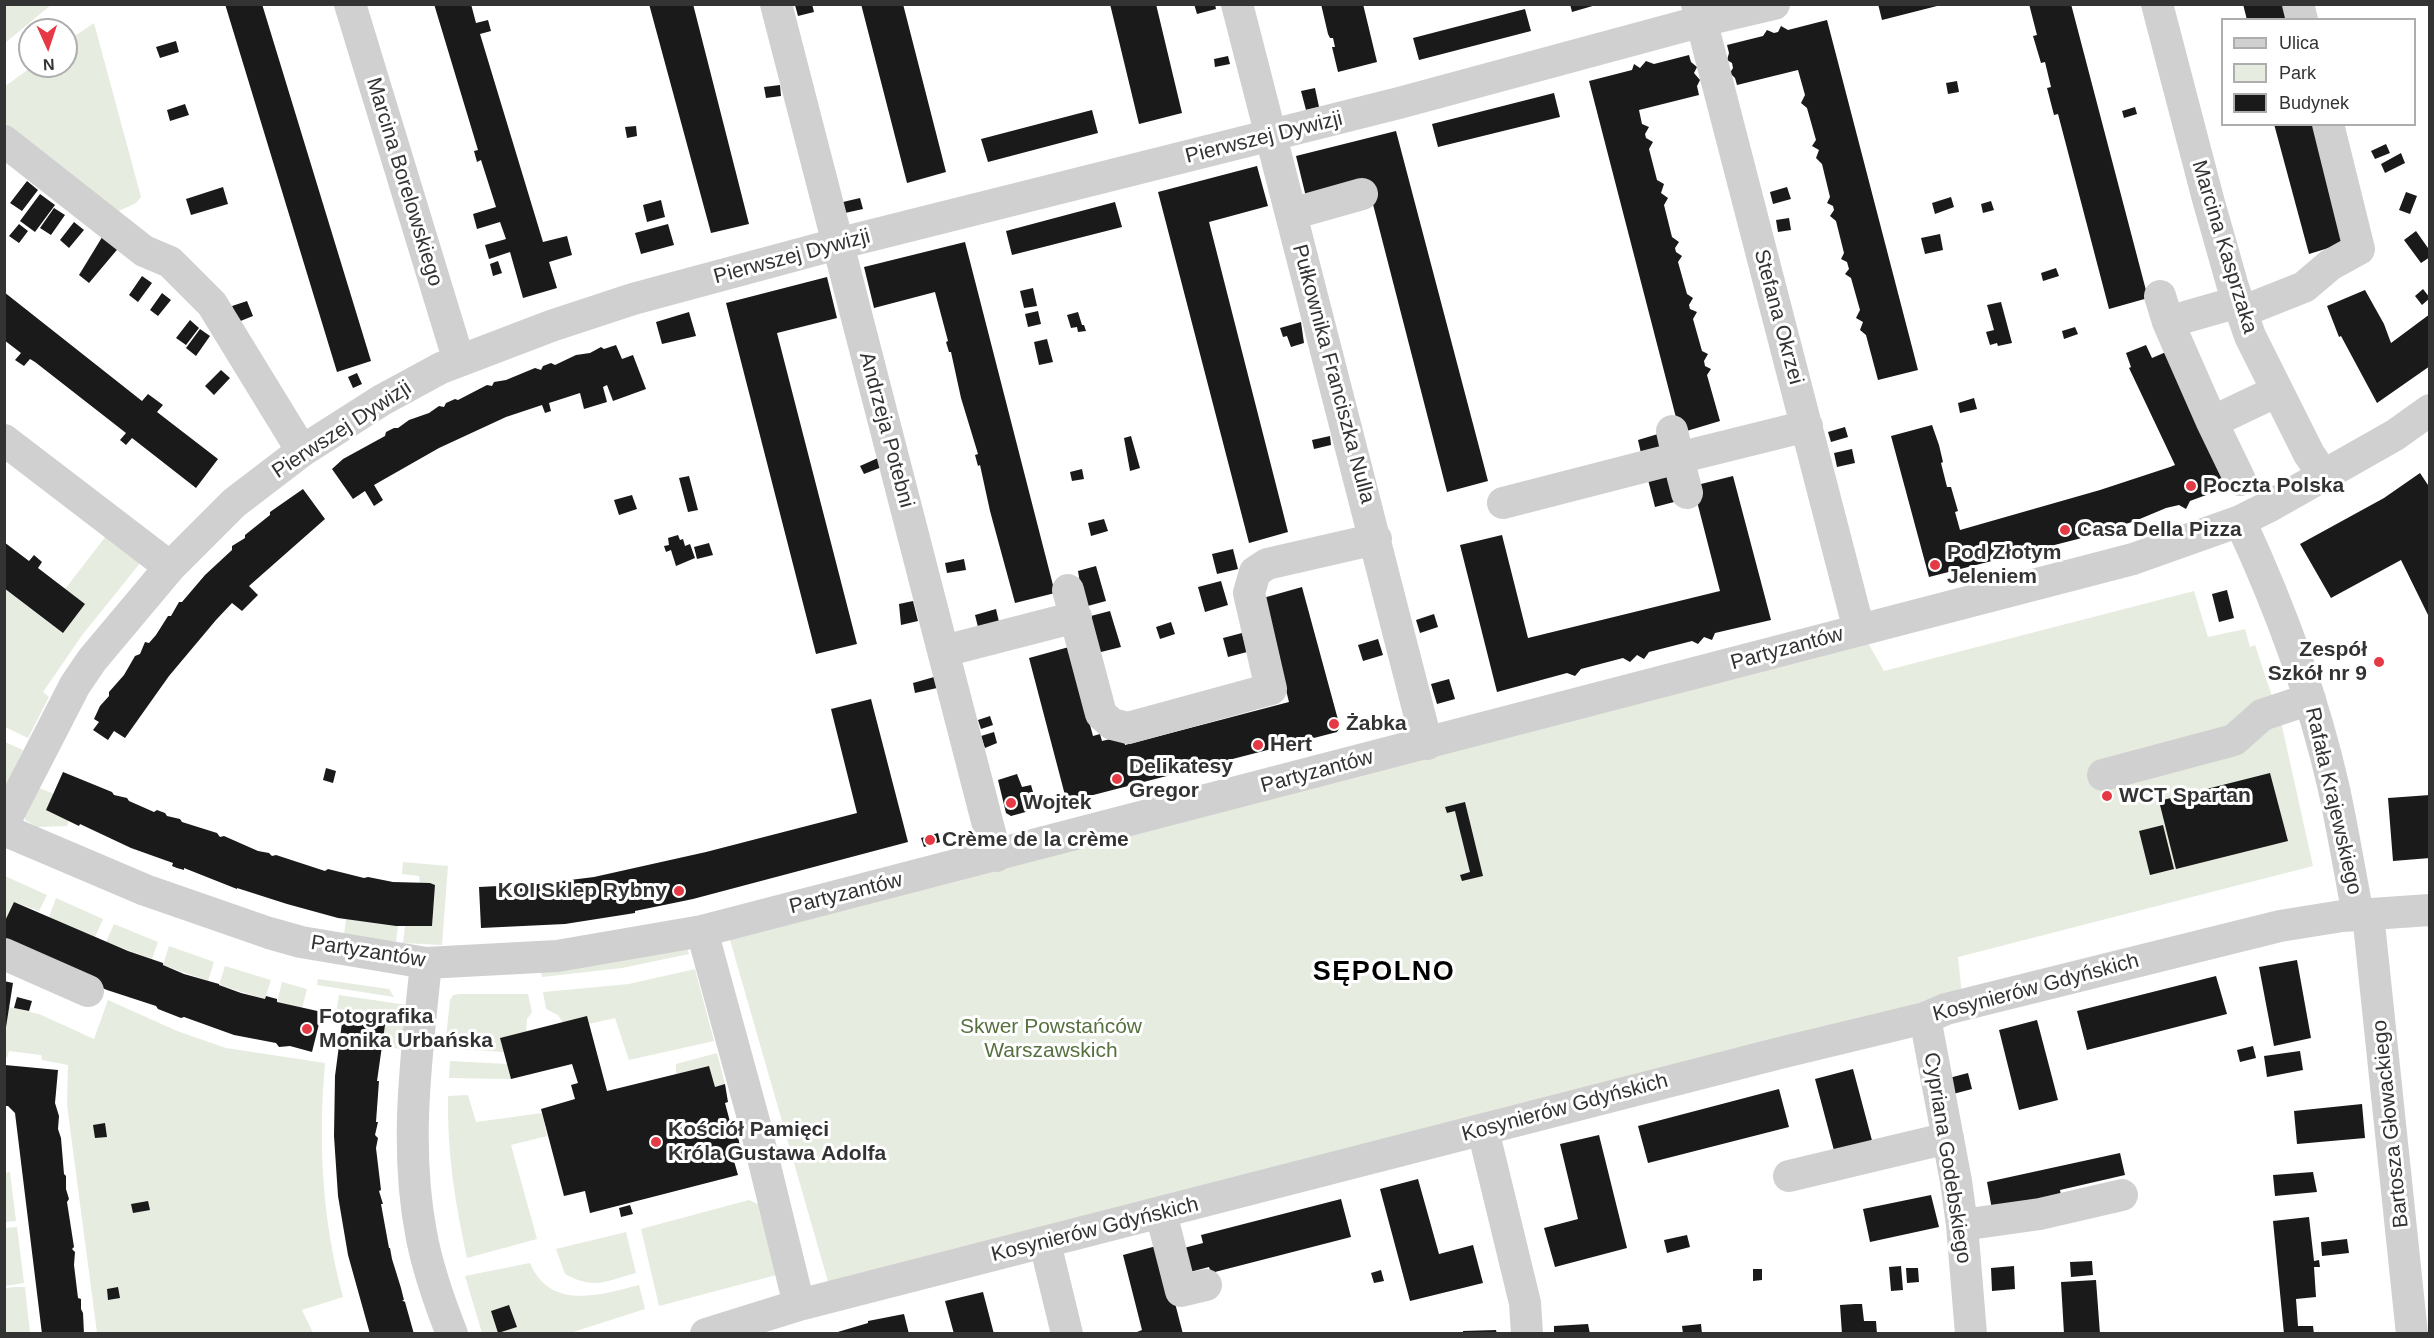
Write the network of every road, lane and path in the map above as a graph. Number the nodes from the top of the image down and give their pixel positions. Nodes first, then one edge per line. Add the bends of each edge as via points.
1 (350, 4) edge
2 (776, 4) edge
3 (1237, 4) edge
4 (1774, 4) edge
5 (2157, 4) edge
6 (1699, 13) edge
7 (2328, 126) edge
8 (1271, 136) junction
9 (4, 141) edge
10 (1362, 194) dead end
11 (1291, 214) junction
12 (837, 244) junction
13 (2240, 307) junction
14 (460, 359) junction
15 (2277, 391) junction
16 (2430, 410) edge
17 (2212, 422) junction
18 (1807, 426) junction
19 (4, 440) edge
20 (1675, 444) junction
21 (302, 451) junction
22 (2324, 476) junction
23 (2240, 480) dead end
24 (1687, 493) dead end
25 (1503, 503) dead end
26 (2240, 520) junction
27 (1376, 539) junction
28 (170, 567) junction
29 (1860, 630) junction
30 (944, 651) junction
31 (2310, 699) junction
32 (1427, 744) junction
33 (2103, 775) dead end
34 (4, 823) edge
35 (4, 830) edge
36 (996, 856) junction
37 (2430, 910) edge
38 (2363, 914) junction
39 (702, 931) junction
40 (4, 954) edge
41 (426, 963) junction
42 (88, 991) dead end
43 (1925, 1018) junction
44 (1483, 1130) junction
45 (1948, 1138) junction
46 (1789, 1176) dead end
47 (2122, 1196) dead end
48 (1161, 1213) junction
49 (1962, 1225) junction
50 (1045, 1243) junction
51 (1206, 1285) dead end
52 (799, 1305) junction
53 (452, 1334) edge
54 (706, 1334) edge
55 (1067, 1334) edge
56 (1527, 1334) edge
57 (1971, 1334) edge
58 (2412, 1334) edge

1 - 14 street, Marcina Borelowskiego
2 - 12 street, Andrzeja Potebni
3 - 8 street, Pułkownika Franciszka Nulla
4 - 6 street, Pierwszej Dywizji
5 - 13 street, Marcina Kasprzaka
6 - 8 street, Pierwszej Dywizji
6 - 18 street, Stefana Okrzei
7 - 13 street via 2359,249 2330,265 2304,287
8 - 11 street, Pułkownika Franciszka Nulla
8 - 12 street, Pierwszej Dywizji
9 - 21 street via 144,251 170,262 212,304
10 - 11 street
11 - 27 street, Pułkownika Franciszka Nulla
12 - 14 street, Pierwszej Dywizji via 633,299
12 - 30 street, Andrzeja Potebni
13 - 15 street, Marcina Kasprzaka
13 - 17 street via 2164,309
14 - 21 street, Pierwszej Dywizji via 382,400
15 - 17 street
15 - 22 street, Marcina Kasprzaka
16 - 22 street, Partyzantów
17 - 23 street
18 - 20 street
18 - 29 street, Stefana Okrzei
19 - 28 street
20 - 24 street
20 - 25 street
21 - 28 street, Pierwszej Dywizji via 234,503
22 - 26 street, Partyzantów
26 - 29 street, Partyzantów via 2133,559
26 - 31 street, Rafała Krajewskiego via 2286,624
27 - 30 street via 1267,564 1255,572 1251,602 1270,689 1166,719 1128,728 1112,724 1101,714 1072,603
27 - 32 street, Pułkownika Franciszka Nulla
28 - 34 street, Pierwszej Dywizji via 75,685
29 - 32 street, Partyzantów
30 - 36 street, Andrzeja Potebni
31 - 33 street via 2262,715 2234,740
31 - 38 street, Rafała Krajewskiego
32 - 36 street, Partyzantów
35 - 41 street, Partyzantów via 144,890 269,933
36 - 39 street, Partyzantów
37 - 38 street, Kosynierów Gdyńskich
38 - 43 street, Kosynierów Gdyńskich via 2261,930 1946,1009
38 - 58 street, Bartosza Głowackiego
39 - 41 street, Partyzantów via 556,956
39 - 52 street
40 - 42 street
41 - 53 street via 411,1124 415,1189 420,1233
43 - 44 street, Kosynierów Gdyńskich
43 - 45 street, Cypriana Godebskiego
44 - 48 street, Kosynierów Gdyńskich
44 - 56 street via 1525,1303
45 - 46 street
45 - 49 street, Cypriana Godebskiego
47 - 49 street via 2040,1214
48 - 50 street, Kosynierów Gdyńskich
48 - 51 street via 1181,1291
49 - 57 street, Cypriana Godebskiego
50 - 52 street, Kosynierów Gdyńskich
50 - 55 street
52 - 54 street, Kosynierów Gdyńskich

